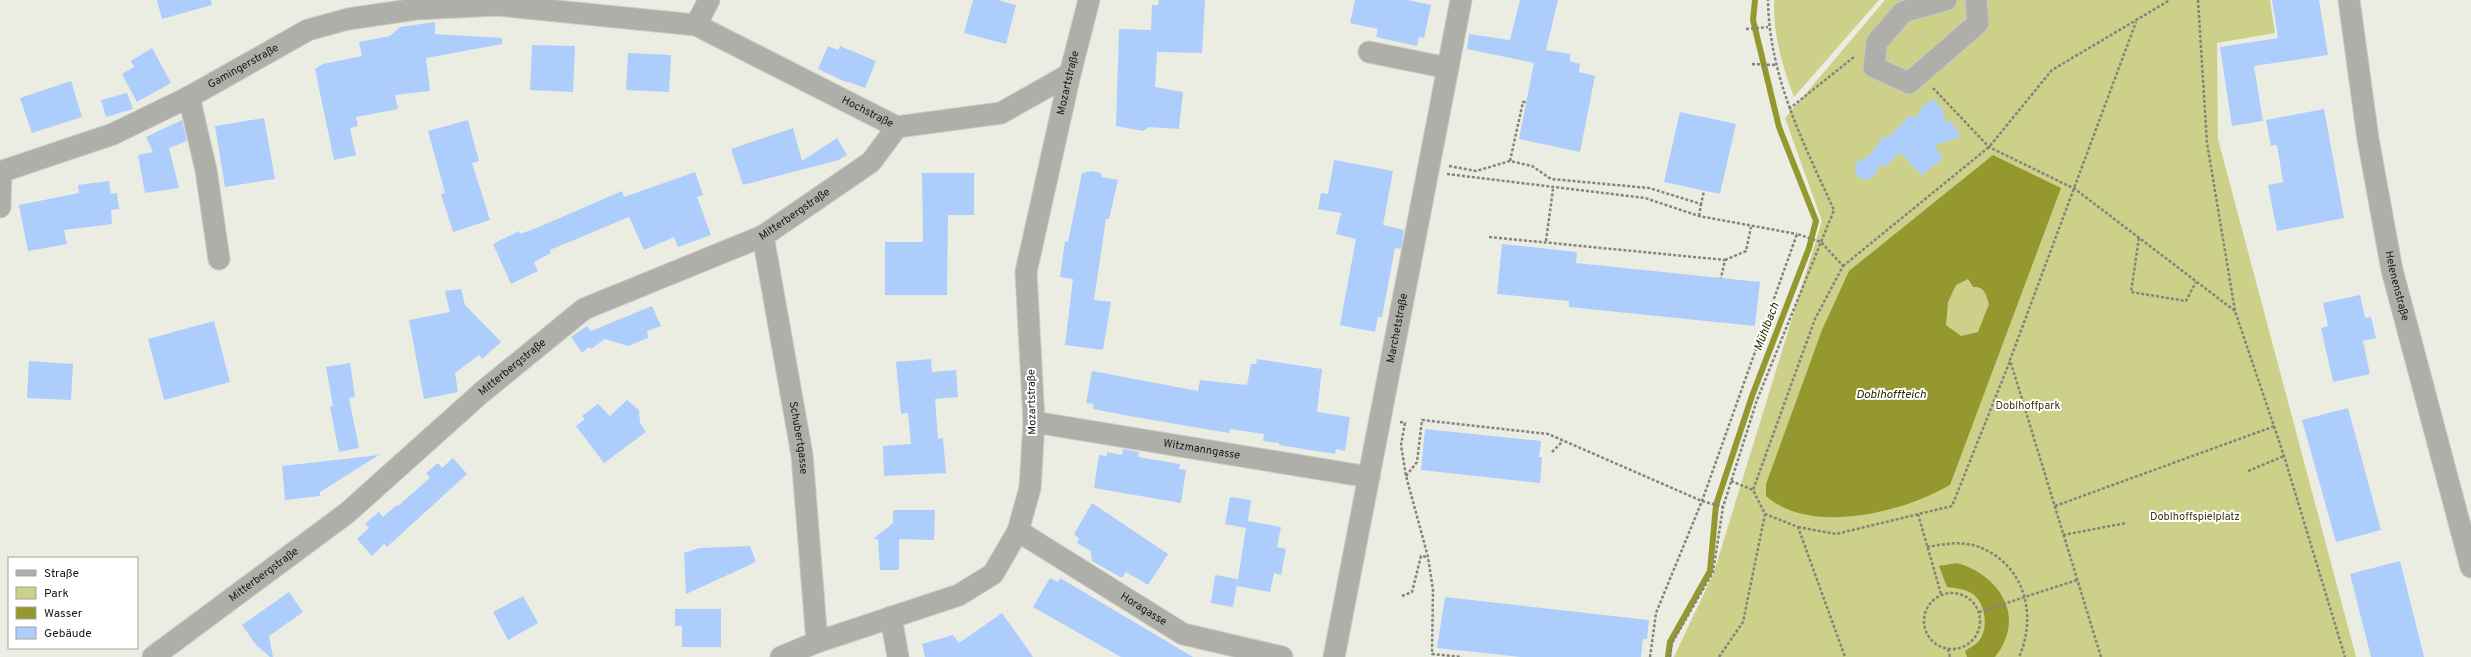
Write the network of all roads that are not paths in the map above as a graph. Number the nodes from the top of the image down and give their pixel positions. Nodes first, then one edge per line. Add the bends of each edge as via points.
1 (709, 0) edge
2 (1089, 0) edge
3 (1461, 0) edge
4 (1946, 0) edge
5 (2350, 0) edge
6 (1976, 1) edge
7 (495, 3) edge
8 (588, 7) edge
9 (696, 24) junction
10 (1369, 52) dead end
11 (1448, 68) junction
12 (1070, 74) junction
13 (189, 97) junction
14 (897, 127) junction
15 (1, 172) edge
16 (0, 207) edge
17 (763, 236) junction
18 (219, 259) dead end
19 (1034, 422) junction
20 (1369, 477) junction
21 (1018, 531) junction
22 (2471, 567) edge
23 (891, 617) junction
24 (817, 642) junction
25 (154, 657) edge
26 (781, 657) edge
27 (898, 657) edge
28 (1282, 657) edge
29 (1334, 657) edge

1 - 9 street
2 - 12 street, Mozartstraße
3 - 11 street, Marchetstraße
4 - 6 street via 1903,12 1876,42 1874,67 1908,83 1978,22
5 - 22 street, Helenenstraße via 2368,139 2392,270
7 - 8 street, Hochstraße
7 - 13 street, Gamingerstraße via 416,9 348,19 315,28
8 - 9 street, Hochstraße
9 - 14 street, Hochstraße
10 - 11 street
11 - 20 street, Marchetstraße
12 - 14 street, Hochstraße via 1001,113
12 - 19 street, Mozartstraße via 1026,272
13 - 15 street, Gamingerstraße via 113,134
13 - 18 street via 206,170
14 - 17 street, Mitterbergstraße via 871,162
15 - 16 street
17 - 24 street, Schubertgasse via 802,455
17 - 25 street, Mitterbergstraße via 584,309 481,393 347,513
19 - 20 street, Witzmanngasse
19 - 21 street, Mozartstraße via 1030,488
20 - 29 street, Marchetstraße
21 - 23 street, Mozartstraße via 993,574 959,595
21 - 28 street, Horagasse via 1183,634
23 - 24 street, Mozartstraße
23 - 27 street
24 - 26 street, Mozartstraße

